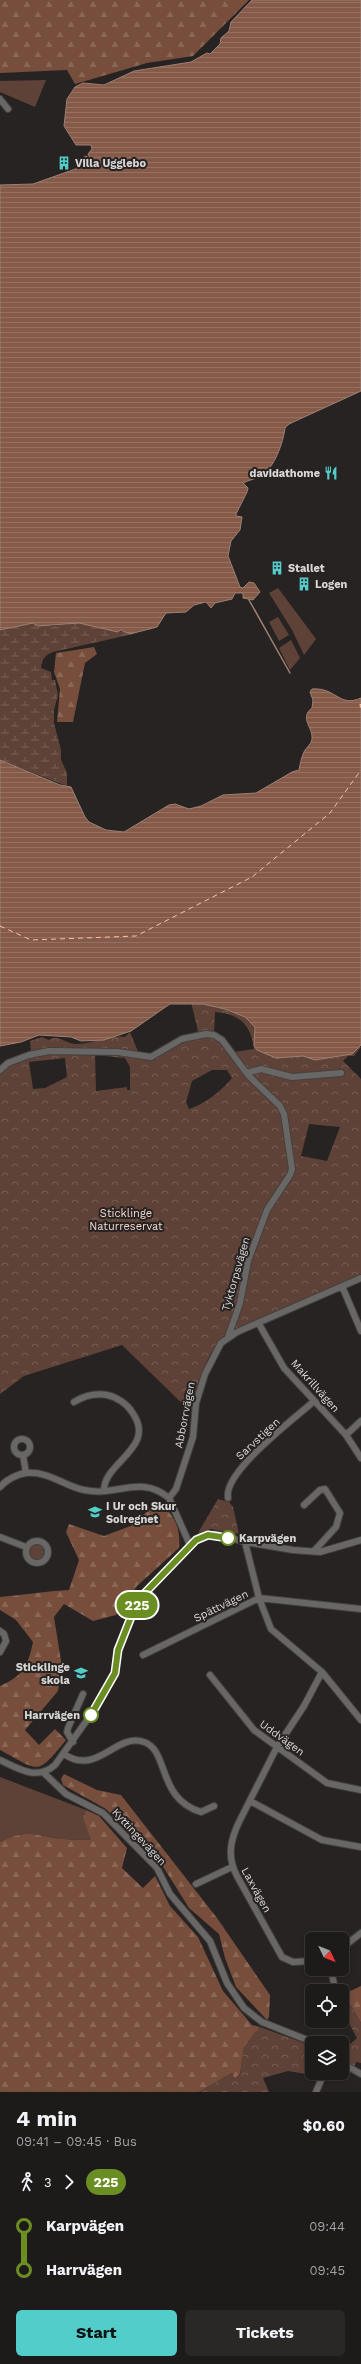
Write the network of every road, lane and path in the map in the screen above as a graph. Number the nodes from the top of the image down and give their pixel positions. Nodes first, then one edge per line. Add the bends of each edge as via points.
1 (0, 99) edge
2 (8, 110) dead end
3 (0, 1070) edge
4 (341, 1073) dead end
5 (247, 1074) junction
6 (361, 1278) edge
7 (342, 1286) junction
8 (258, 1324) junction
9 (361, 1331) edge
10 (228, 1337) junction
11 (74, 1402) dead end
12 (313, 1402) junction
13 (361, 1421) edge
14 (346, 1435) junction
15 (23, 1455) dead end
16 (361, 1458) edge
17 (26, 1473) junction
18 (0, 1487) edge
19 (104, 1491) junction
20 (169, 1498) junction
21 (228, 1498) dead end
22 (304, 1505) dead end
23 (0, 1537) edge
24 (361, 1540) edge
25 (245, 1542) junction
26 (190, 1546) junction
27 (26, 1548) dead end
28 (314, 1551) junction
29 (259, 1598) junction
30 (361, 1609) edge
31 (0, 1631) edge
32 (0, 1652) edge
33 (143, 1655) dead end
34 (322, 1672) junction
35 (210, 1675) dead end
36 (83, 1694) dead end
37 (361, 1720) edge
38 (73, 1742) junction
39 (277, 1746) junction
40 (64, 1754) junction
41 (0, 1760) edge
42 (44, 1773) junction
43 (361, 1790) edge
44 (250, 1801) junction
45 (214, 1806) dead end
46 (361, 1847) edge
47 (232, 1867) junction
48 (196, 1884) dead end
49 (361, 1933) edge
50 (349, 1942) edge
51 (305, 1961) edge
52 (305, 2039) edge
53 (349, 2067) edge
54 (361, 2074) edge
55 (321, 2080) edge
56 (316, 2092) edge

1 - 2 street
3 - 5 street, Tyktorpsvägen via 8,1063 29,1054 49,1051 118,1052 151,1057 175,1042 206,1034 222,1040
4 - 5 street via 292,1077 261,1069
5 - 10 street, Tyktorpsvägen via 280,1106 284,1114 292,1169 288,1180 267,1210 248,1261 240,1303
6 - 7 street, Abborrvägen
7 - 8 street, Abborrvägen
7 - 9 street
8 - 10 street, Abborrvägen
8 - 12 street, Makrillvägen via 284,1368
10 - 20 street, Abborrvägen via 218,1347 200,1387 193,1437 178,1482
11 - 19 street via 90,1395 114,1397 131,1410 137,1421 138,1434 134,1448 109,1474 104,1482
12 - 14 street, Makrillvägen
12 - 21 street, Sarvstigen via 243,1464 232,1483
13 - 14 street
14 - 16 street, Makrillvägen
15 - 17 street
17 - 18 street via 10,1479
17 - 19 street via 47,1475 84,1490
19 - 20 street via 145,1486
20 - 26 street
22 - 28 street via 320,1490 325,1489 340,1513 336,1527
23 - 27 street
24 - 28 street via 328,1550
25 - 26 street via 216,1534 196,1540
25 - 28 street
25 - 29 street
26 - 38 street via 149,1588 134,1609 118,1650 115,1673
29 - 30 street, Spättvägen
29 - 33 street, Spättvägen
29 - 34 street via 271,1629
31 - 32 street via 6,1641
34 - 37 street
34 - 39 street, Laxvägen via 304,1706
35 - 39 street, Uddvägen via 254,1730
36 - 38 street via 67,1732
38 - 40 street
39 - 43 street, Uddvägen via 327,1783
39 - 44 street, Laxvägen
40 - 42 street
40 - 45 street via 72,1760 83,1762 132,1741 145,1742 157,1752 170,1787 184,1803 202,1812
41 - 42 street via 28,1773
42 - 52 street, Kyttingevägen via 66,1794 103,1813 157,1868 170,1894 210,1940 227,1983 244,2008 262,2022
44 - 46 street via 322,1840
44 - 47 street, Laxvägen via 233,1834 230,1854
47 - 48 street
47 - 51 street, Laxvägen via 282,1957 293,1962
49 - 50 street
53 - 54 street
55 - 56 street

